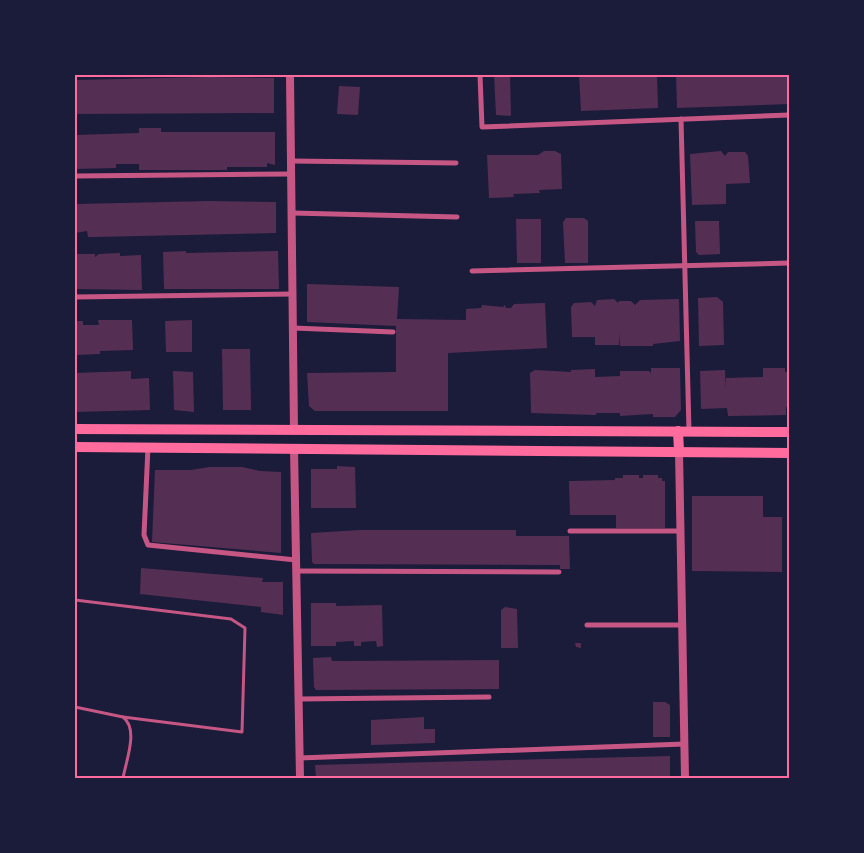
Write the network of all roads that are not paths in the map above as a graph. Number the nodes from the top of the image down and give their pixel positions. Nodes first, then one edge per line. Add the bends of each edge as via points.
1 (290, 75) edge
2 (480, 75) edge
3 (789, 115) edge
4 (681, 119) junction
5 (291, 161) junction
6 (456, 163) dead end
7 (291, 174) junction
8 (75, 176) edge
9 (292, 213) junction
10 (457, 217) dead end
11 (789, 263) edge
12 (685, 266) junction
13 (472, 271) dead end
14 (293, 294) junction
15 (75, 297) edge
16 (293, 328) junction
17 (393, 332) dead end
18 (75, 429) edge
19 (294, 429) junction
20 (684, 431) junction
21 (789, 432) edge
22 (75, 447) edge
23 (148, 447) junction
24 (294, 448) junction
25 (679, 451) junction
26 (789, 453) edge
27 (570, 531) dead end
28 (680, 531) junction
29 (296, 560) junction
30 (296, 571) junction
31 (560, 572) dead end
32 (75, 600) edge
33 (586, 625) dead end
34 (682, 625) junction
35 (489, 697) dead end
36 (298, 698) junction
37 (75, 707) edge
38 (123, 717) junction
39 (684, 744) junction
40 (299, 758) junction
41 (123, 778) edge
42 (300, 778) edge
43 (685, 778) edge

1 - 5 street
2 - 4 street via 482,127
3 - 4 street
4 - 12 street
5 - 6 street
5 - 7 street
7 - 8 street
7 - 9 street
9 - 10 street
9 - 14 street
11 - 12 street
12 - 13 street
12 - 20 street
14 - 15 street
14 - 16 street
16 - 17 street
16 - 19 street
18 - 19 main road
19 - 20 main road
19 - 24 main road
20 - 21 main road
20 - 25 main road
22 - 23 main road
23 - 24 main road
23 - 29 street via 144,535 148,545
24 - 25 main road
24 - 29 street
25 - 26 main road
25 - 28 street
27 - 28 street
28 - 34 street
29 - 30 street
30 - 31 street
30 - 36 street
32 - 38 lane via 231,618 245,628 242,732
33 - 34 street
34 - 39 street
35 - 36 street
36 - 40 street
37 - 38 lane
38 - 41 lane via 128,721 131,733
39 - 40 street
39 - 43 street
40 - 42 street

